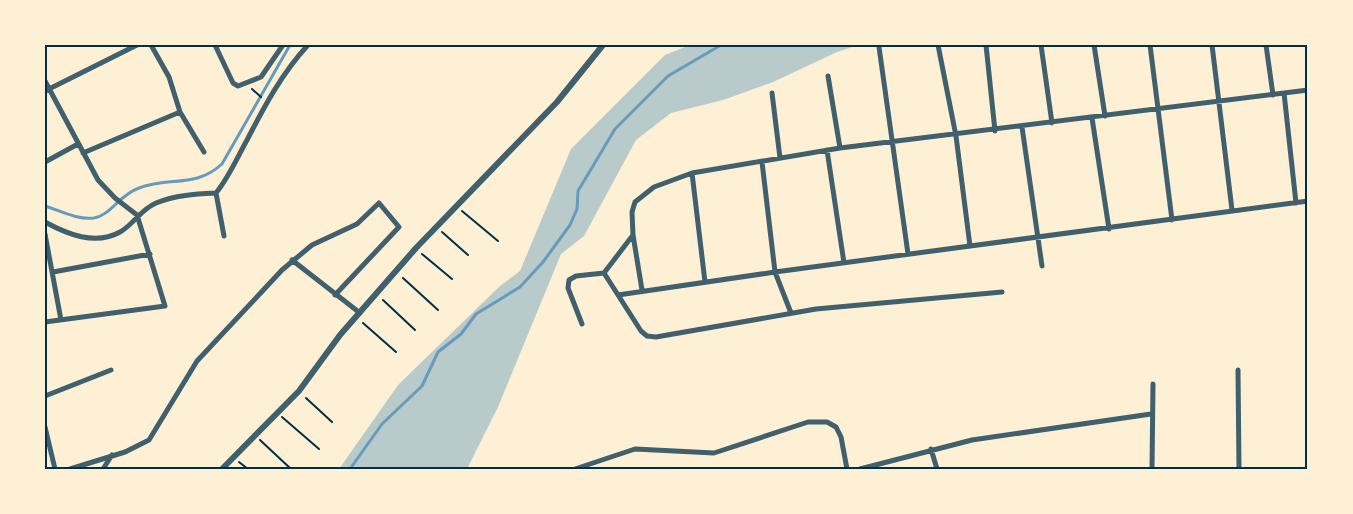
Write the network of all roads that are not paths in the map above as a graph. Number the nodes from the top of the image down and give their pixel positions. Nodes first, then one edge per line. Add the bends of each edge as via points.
1 (137, 45) edge
2 (151, 45) edge
3 (215, 45) edge
4 (283, 45) edge
5 (308, 45) edge
6 (603, 45) edge
7 (938, 45) edge
8 (986, 45) edge
9 (1041, 45) edge
10 (1094, 45) edge
11 (1150, 45) edge
12 (1212, 45) edge
13 (1266, 45) edge
14 (879, 47) dead end
15 (828, 76) dead end
16 (45, 81) edge
17 (47, 90) edge
18 (1308, 90) edge
19 (772, 93) dead end
20 (1284, 93) junction
21 (1272, 95) junction
22 (1221, 102) junction
23 (1158, 110) junction
24 (180, 112) junction
25 (1105, 116) junction
26 (1092, 118) junction
27 (1052, 123) junction
28 (1022, 127) junction
29 (995, 130) junction
30 (956, 136) junction
31 (893, 142) junction
32 (78, 144) junction
33 (840, 148) junction
34 (827, 150) junction
35 (204, 152) dead end
36 (83, 153) junction
37 (780, 158) junction
38 (45, 162) edge
39 (762, 162) junction
40 (692, 173) junction
41 (216, 193) junction
42 (1308, 201) edge
43 (1296, 203) junction
44 (1232, 210) junction
45 (137, 214) junction
46 (1172, 220) junction
47 (45, 222) edge
48 (1109, 229) junction
49 (45, 234) edge
50 (633, 235) junction
51 (224, 236) dead end
52 (1037, 237) junction
53 (970, 246) junction
54 (150, 254) junction
55 (909, 254) junction
56 (292, 260) junction
57 (844, 263) junction
58 (1042, 266) dead end
59 (53, 272) junction
60 (775, 272) junction
61 (604, 273) junction
62 (705, 282) junction
63 (642, 290) junction
64 (1002, 292) dead end
65 (335, 295) junction
66 (618, 296) junction
67 (791, 313) junction
68 (358, 315) junction
69 (61, 320) junction
70 (45, 322) edge
71 (582, 324) dead end
72 (111, 370) dead end
73 (1238, 370) dead end
74 (1153, 384) dead end
75 (45, 396) edge
76 (1151, 414) junction
77 (45, 427) edge
78 (931, 449) junction
79 (112, 456) junction
80 (55, 469) edge
81 (70, 469) edge
82 (103, 469) edge
83 (222, 469) edge
84 (575, 469) edge
85 (847, 469) edge
86 (860, 469) edge
87 (937, 469) edge
88 (1152, 469) edge
89 (1239, 469) edge

1 - 17 street
2 - 24 street via 169,77
3 - 4 street via 238,86 261,77
5 - 41 street via 292,62
6 - 68 street via 557,102 435,226
7 - 30 street
8 - 29 street
9 - 27 street
10 - 25 street
11 - 23 street
12 - 22 street
13 - 21 street
14 - 31 street
15 - 33 street
16 - 17 street
17 - 32 street
18 - 20 street
19 - 37 street
20 - 21 street
20 - 43 street
21 - 22 street
22 - 23 street
22 - 44 street
23 - 25 street
23 - 46 street
24 - 35 street
24 - 36 street
25 - 26 street
26 - 27 street
26 - 48 street
27 - 28 street
28 - 29 street
28 - 52 street
29 - 30 street
30 - 31 street
30 - 53 street
31 - 33 street
31 - 55 street
32 - 36 street
32 - 38 street
33 - 34 street
34 - 37 street
34 - 57 street
36 - 45 street via 100,183
37 - 39 street
39 - 40 street
39 - 60 street
40 - 50 street via 643,193 634,202
40 - 62 street
41 - 45 street via 180,195
41 - 51 street
42 - 43 street
43 - 44 street
44 - 46 street
45 - 47 street via 121,232 81,238
45 - 54 street
46 - 48 street
48 - 52 street
49 - 59 street
50 - 61 street
50 - 63 street
52 - 53 street
52 - 58 street
53 - 55 street
54 - 59 street
54 - 69 street via 165,306
55 - 57 street
56 - 65 street
56 - 65 street via 312,244 357,224 379,203 399,227
56 - 79 street via 197,361 149,440
57 - 60 street
59 - 69 street
60 - 62 street
60 - 67 street
61 - 66 street
61 - 71 street via 569,280 568,288
62 - 63 street
63 - 66 street
64 - 67 street
65 - 68 street
66 - 67 street via 640,331 656,337
68 - 83 street via 299,392
69 - 70 street
72 - 75 street
73 - 89 street
74 - 76 street
76 - 78 street
76 - 88 street
77 - 80 street
78 - 86 street
78 - 87 street
79 - 81 street
79 - 82 street
84 - 85 street via 635,449 714,453 808,422 827,422 836,427

